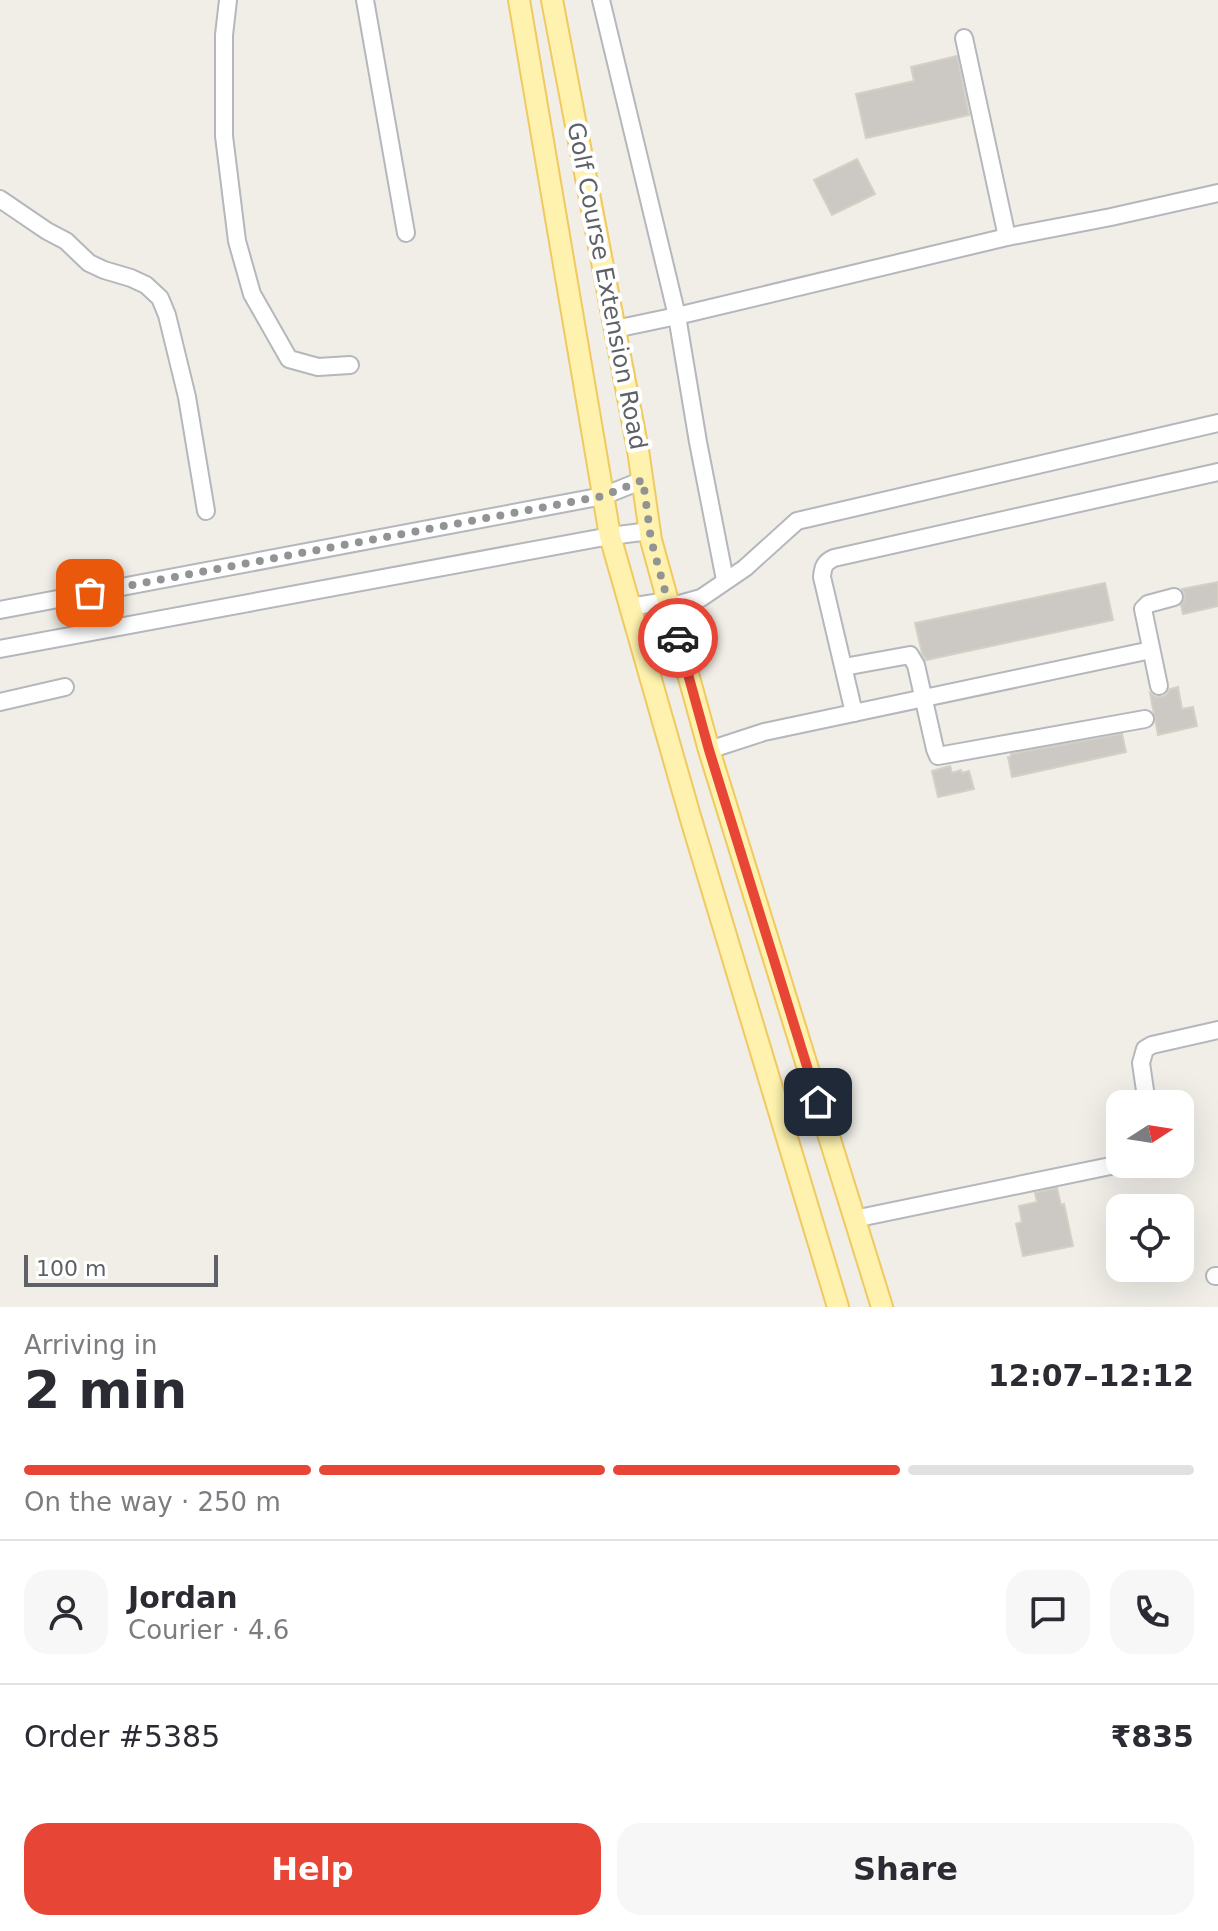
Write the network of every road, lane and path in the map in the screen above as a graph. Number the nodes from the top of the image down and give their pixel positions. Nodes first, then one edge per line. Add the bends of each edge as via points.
1 (228, 0) edge
2 (365, 0) edge
3 (519, 0) edge
4 (552, 0) edge
5 (601, 0) edge
6 (964, 38) dead end
7 (1218, 193) edge
8 (0, 199) edge
9 (406, 233) dead end
10 (1007, 237) junction
11 (677, 316) junction
12 (615, 329) junction
13 (350, 365) dead end
14 (1218, 423) edge
15 (1218, 472) edge
16 (643, 480) junction
17 (603, 496) junction
18 (206, 511) dead end
19 (650, 531) junction
20 (610, 536) junction
21 (725, 580) junction
22 (1174, 597) dead end
23 (668, 604) junction
24 (629, 607) junction
25 (0, 610) edge
26 (0, 649) edge
27 (1151, 650) junction
28 (844, 667) junction
29 (1159, 686) dead end
30 (65, 687) dead end
31 (923, 698) junction
32 (0, 702) edge
33 (854, 713) junction
34 (1145, 719) dead end
35 (709, 750) junction
36 (1218, 1030) edge
37 (1145, 1090) edge
38 (1106, 1167) edge
39 (854, 1219) junction
40 (838, 1307) edge
41 (882, 1307) edge

1 - 13 street via 224,136 237,241 252,294 289,359 318,367
2 - 9 street
3 - 17 main road
4 - 12 main road, Golf Course Extension Road
5 - 11 street
6 - 10 street
7 - 10 street
8 - 18 street via 66,241 89,263 146,285 160,298 187,397
10 - 11 street
11 - 12 street
11 - 21 street
12 - 16 main road, Golf Course Extension Road
14 - 21 street via 797,521
15 - 28 street via 834,558 822,577
16 - 17 street
16 - 19 main road, Golf Course Extension Road
17 - 20 main road
17 - 25 street
19 - 20 street
19 - 23 main road, Golf Course Extension Road
20 - 24 main road
20 - 26 street
21 - 23 street via 701,598
22 - 27 street via 1144,606
23 - 24 street
23 - 35 main road, Golf Course Extension Road
24 - 40 main road
27 - 29 street
27 - 31 street
28 - 31 street via 910,655
28 - 33 street
30 - 32 street
31 - 33 street
31 - 34 street via 938,756
33 - 35 street
35 - 39 main road, Golf Course Extension Road
36 - 37 street via 1145,1049
38 - 39 street
39 - 41 main road, Golf Course Extension Road

